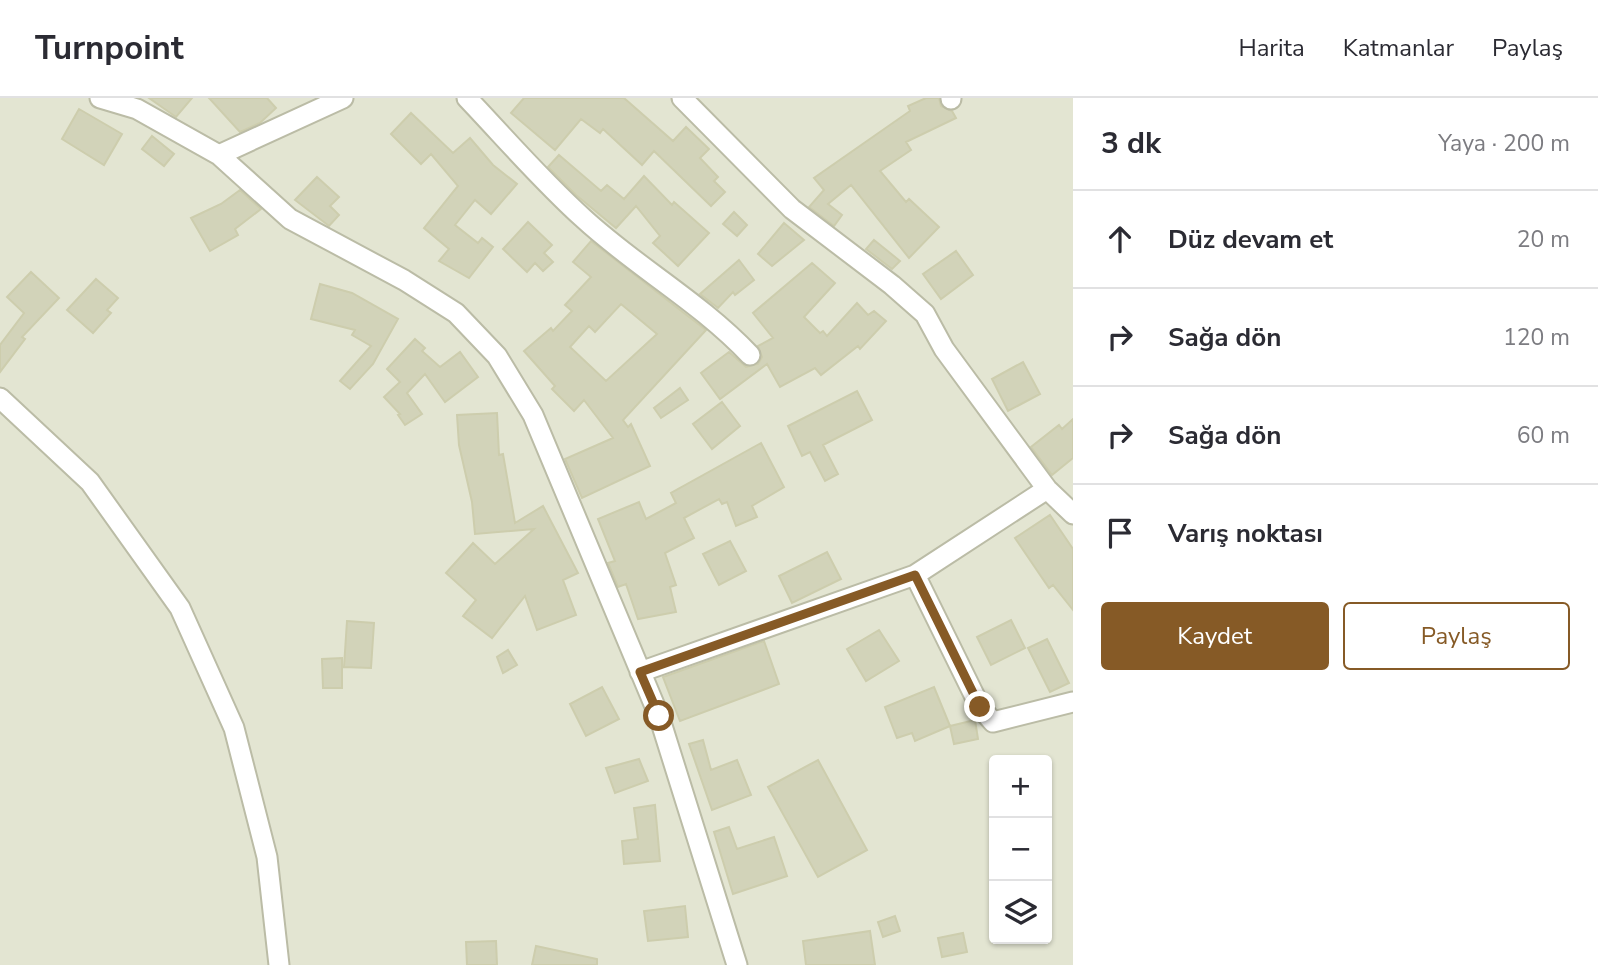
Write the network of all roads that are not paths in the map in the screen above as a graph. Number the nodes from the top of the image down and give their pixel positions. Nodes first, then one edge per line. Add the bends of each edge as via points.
1 (100, 98) edge
2 (343, 98) edge
3 (467, 98) edge
4 (682, 98) edge
5 (219, 155) junction
6 (750, 355) dead end
7 (0, 398) edge
8 (1047, 489) junction
9 (1073, 514) edge
10 (915, 575) junction
11 (640, 672) junction
12 (1073, 702) edge
13 (279, 965) edge
14 (737, 965) edge

1 - 5 street via 137,109
2 - 5 street
3 - 6 street via 584,219
4 - 8 street via 792,209 925,314 944,349
5 - 11 street via 290,219 456,313 497,356 533,415
7 - 13 street via 90,482 180,608 234,728 267,857
8 - 9 street
8 - 10 street
10 - 11 street
10 - 12 street via 980,707 993,722
11 - 14 street via 659,716

